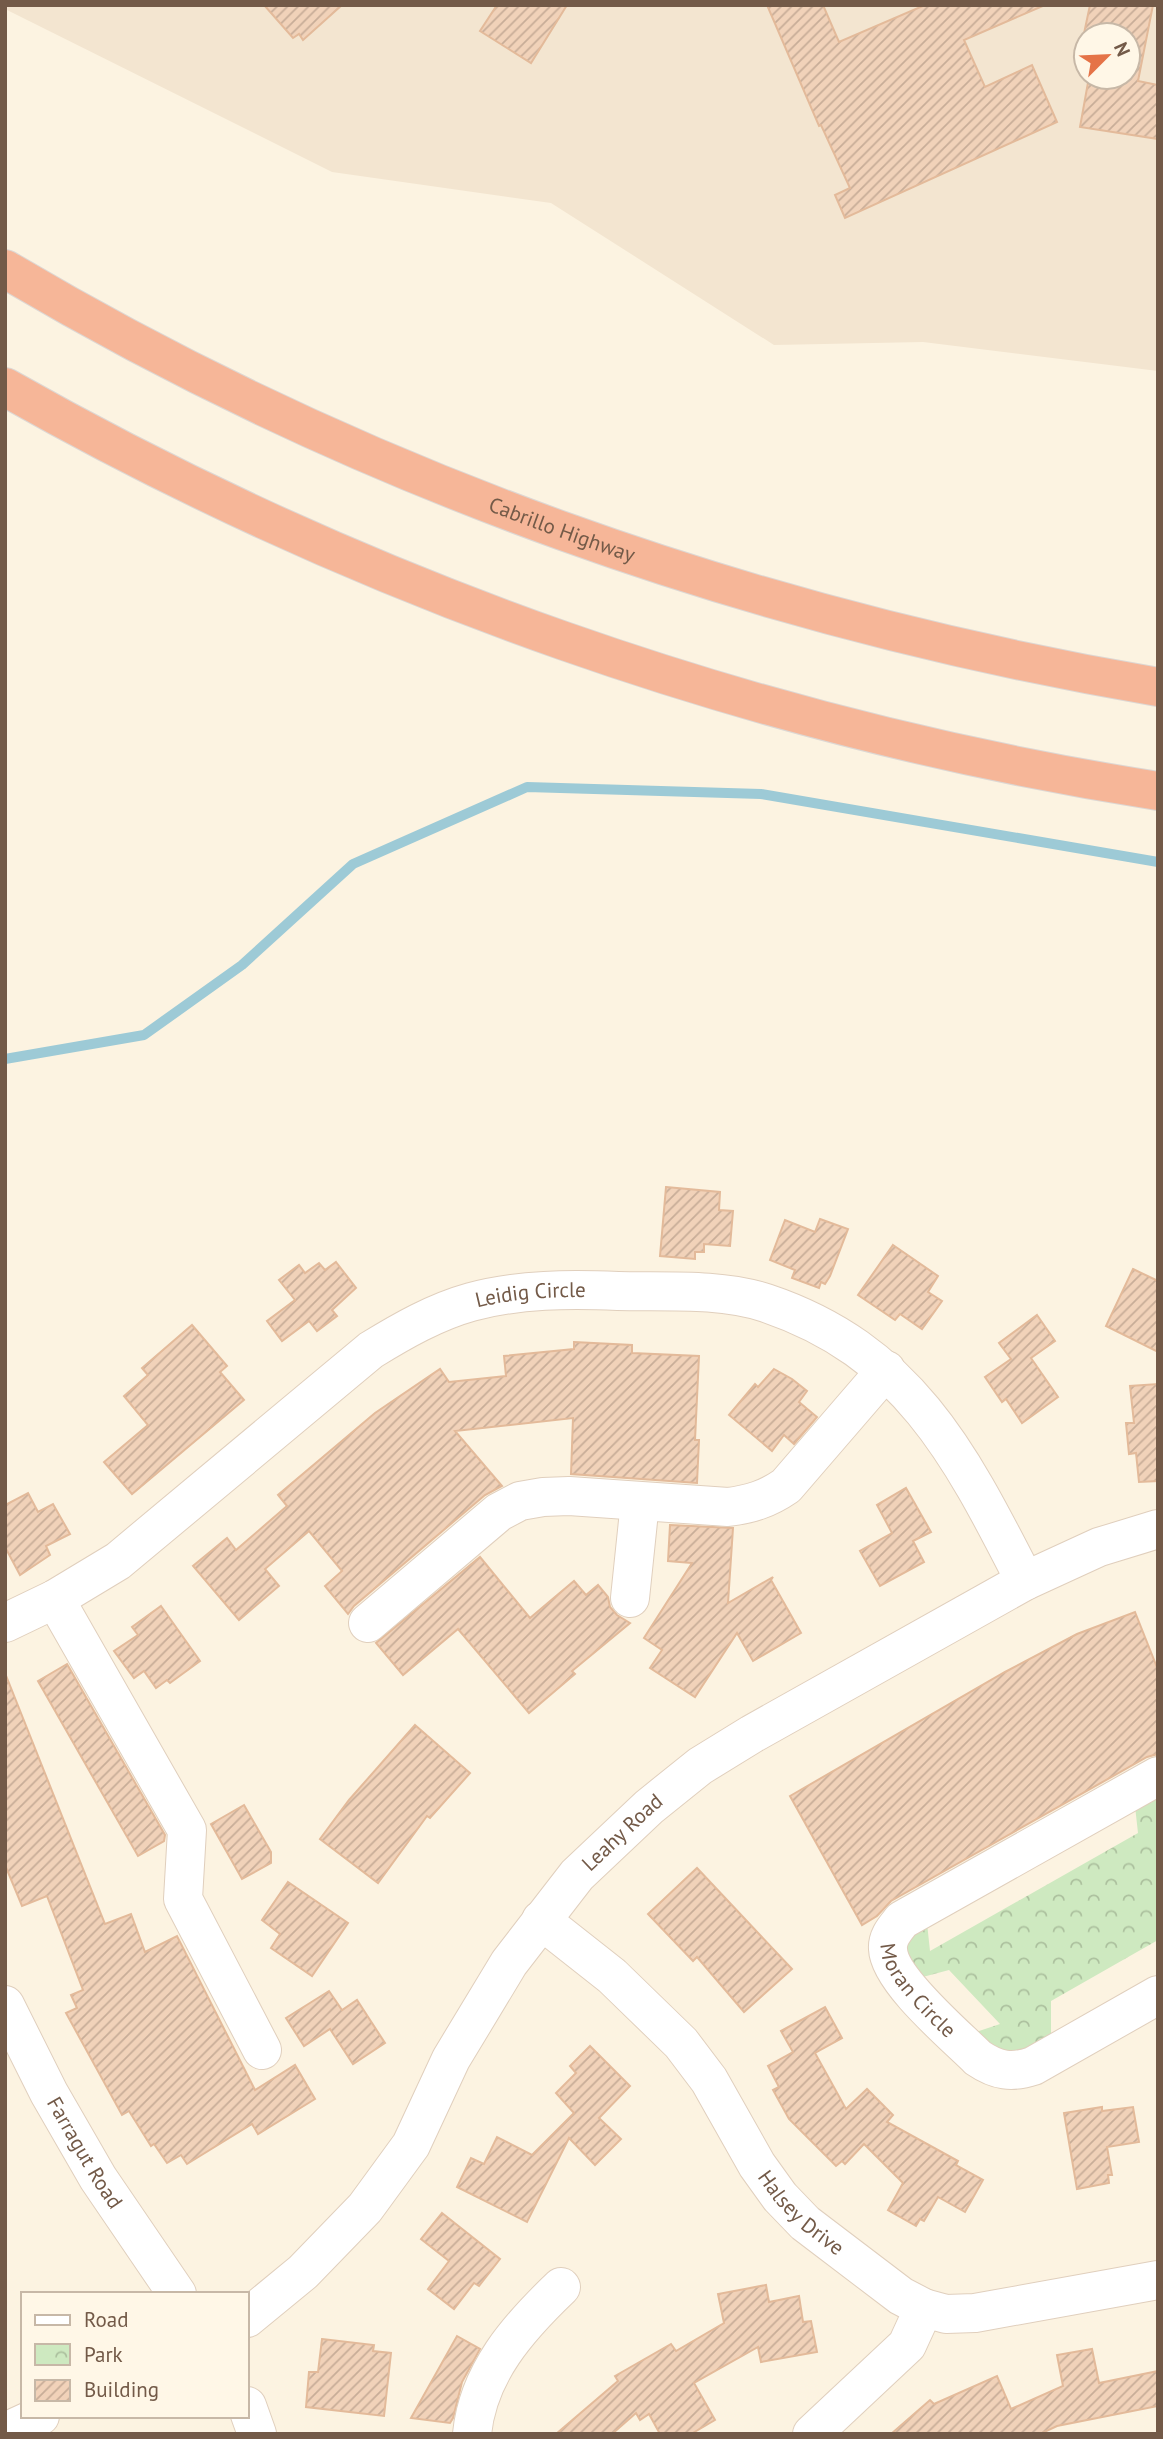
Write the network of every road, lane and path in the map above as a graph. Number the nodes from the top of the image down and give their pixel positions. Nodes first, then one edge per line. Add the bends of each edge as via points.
1 (5, 269) edge
2 (5, 387) edge
3 (1158, 687) edge
4 (1158, 791) edge
5 (886, 1370) junction
6 (640, 1502) junction
7 (1158, 1529) edge
8 (1025, 1581) junction
9 (630, 1598) dead end
10 (55, 1599) junction
11 (5, 1623) edge
12 (368, 1623) dead end
13 (1158, 1776) edge
14 (541, 1920) junction
15 (1158, 1996) edge
16 (5, 2005) edge
17 (262, 2050) dead end
18 (1158, 2280) edge
19 (561, 2287) dead end
20 (176, 2292) edge
21 (924, 2308) junction
22 (248, 2317) edge
23 (248, 2409) edge
24 (36, 2418) edge
25 (5, 2432) edge
26 (257, 2434) edge
27 (472, 2434) edge
28 (812, 2434) edge

1 - 3 highway, Cabrillo Highway via 151,350 304,424 419,475 602,545 865,625 1013,660
2 - 4 highway via 282,527 457,601 595,651 864,730
5 - 6 street via 793,1478 770,1497 728,1507
5 - 8 street, Leidig Circle via 931,1418 959,1459
5 - 10 street, Leidig Circle via 806,1320 765,1303 721,1294 551,1290 470,1302 403,1330 370,1350 156,1531 118,1561
6 - 9 street
6 - 12 street via 543,1497 499,1511
7 - 8 street, Leahy Road via 1099,1548
8 - 14 street, Leahy Road via 700,1766 577,1875
10 - 11 street, Leidig Circle
10 - 17 street via 187,1830 183,1899
13 - 15 street, Moran Circle via 902,1920 887,1948 904,1983 978,2059 1003,2070 1033,2066
14 - 21 street, Halsey Drive via 612,1976 681,2043 709,2080 757,2165 805,2223 875,2278
14 - 22 street, Leahy Road via 480,2009 392,2174 334,2241
16 - 20 street, Farragut Road via 98,2178
18 - 21 street, Halsey Drive via 975,2313 946,2314
19 - 27 street via 524,2323 487,2378 474,2411
21 - 28 street via 907,2345
23 - 26 street
24 - 25 street

